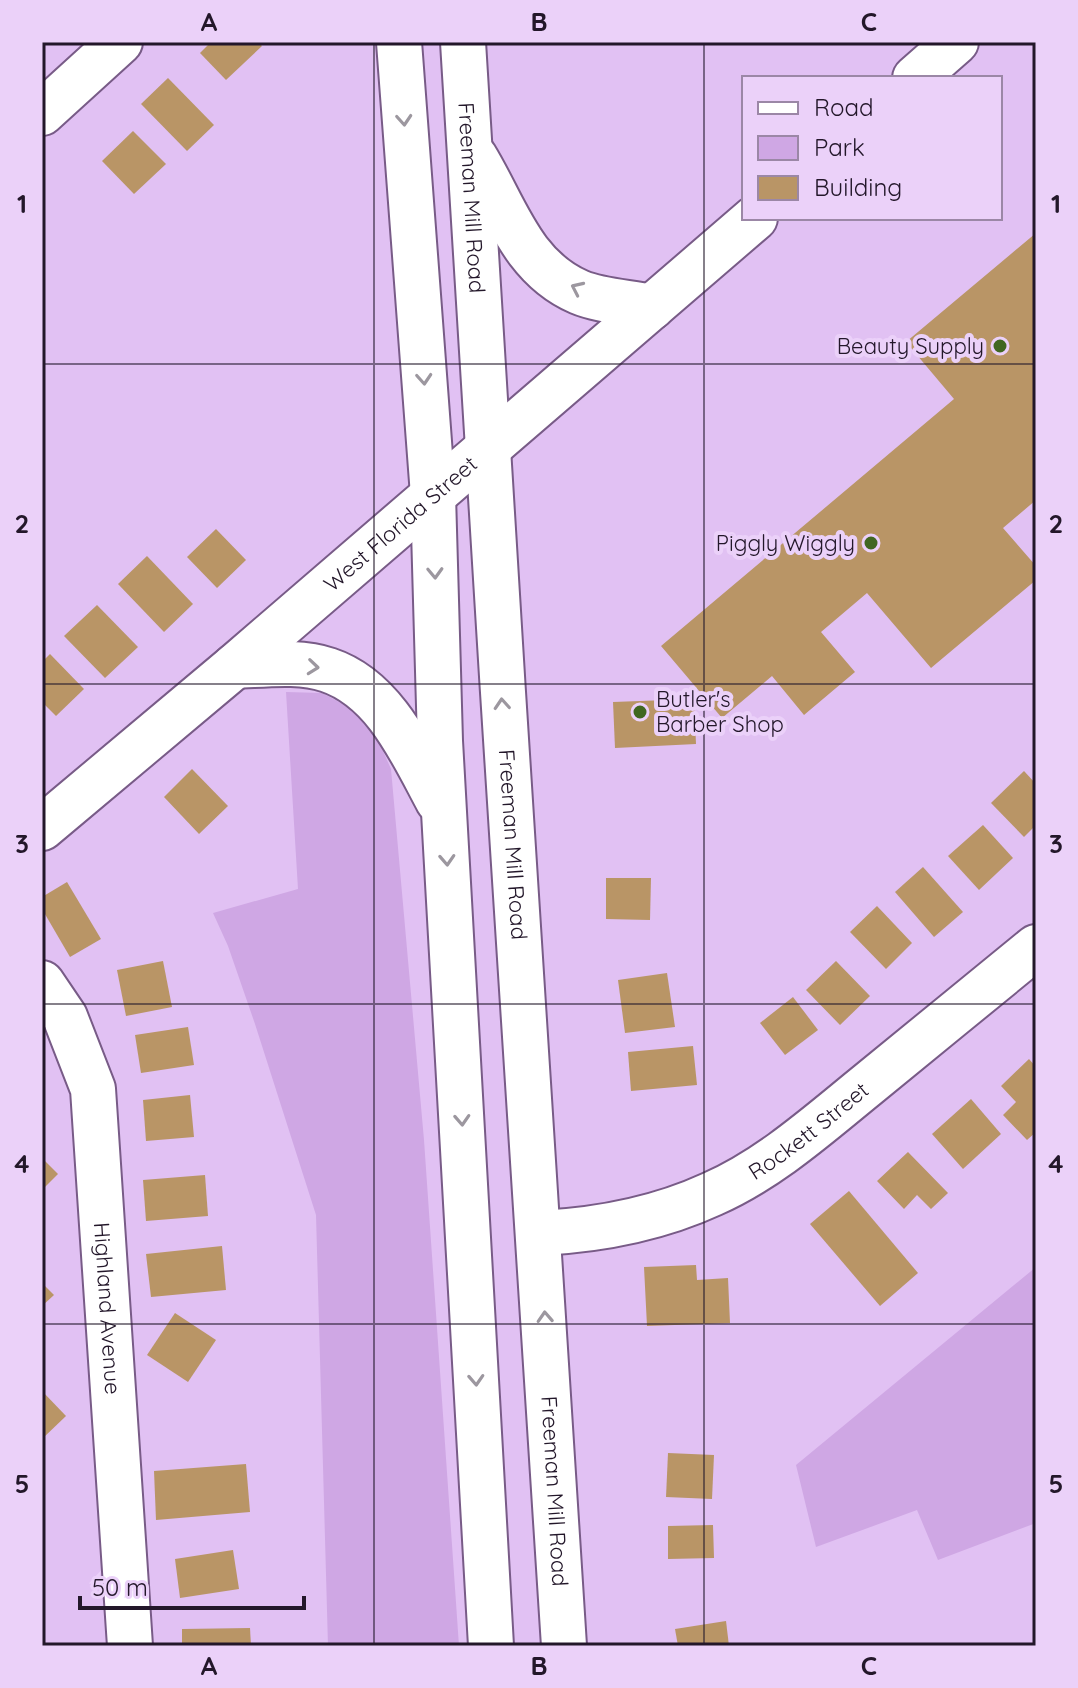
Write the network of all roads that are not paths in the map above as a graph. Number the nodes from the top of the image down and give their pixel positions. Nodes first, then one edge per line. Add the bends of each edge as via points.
1 (399, 42) edge
2 (463, 42) edge
3 (956, 42) edge
4 (101, 48) edge
5 (917, 76) edge
6 (42, 113) edge
7 (469, 147) junction
8 (753, 220) edge
9 (652, 307) junction
10 (485, 450) junction
11 (433, 495) junction
12 (235, 666) junction
13 (444, 812) junction
14 (42, 828) edge
15 (1036, 947) edge
16 (42, 983) edge
17 (541, 1233) junction
18 (130, 1646) edge
19 (491, 1646) edge
20 (564, 1646) edge

1 -> 11 main road
2 - 7 main road, Freeman Mill Road
3 - 5 main road
4 - 6 main road
9 -> 7 main road via 580,292 544,270 515,235
7 - 10 main road, Freeman Mill Road
8 - 9 main road, West Florida Street
9 - 10 main road, West Florida Street
10 - 11 main road, West Florida Street
17 -> 10 main road, Freeman Mill Road
11 - 12 main road, West Florida Street
11 -> 13 main road
12 -> 13 main road via 327,669 348,679 379,703
12 - 14 main road, West Florida Street
13 -> 19 main road
15 - 17 main road, Rockett Street via 754,1172 712,1195 648,1217
16 - 18 main road, Highland Avenue via 65,1017 93,1089
20 -> 17 main road, Freeman Mill Road

